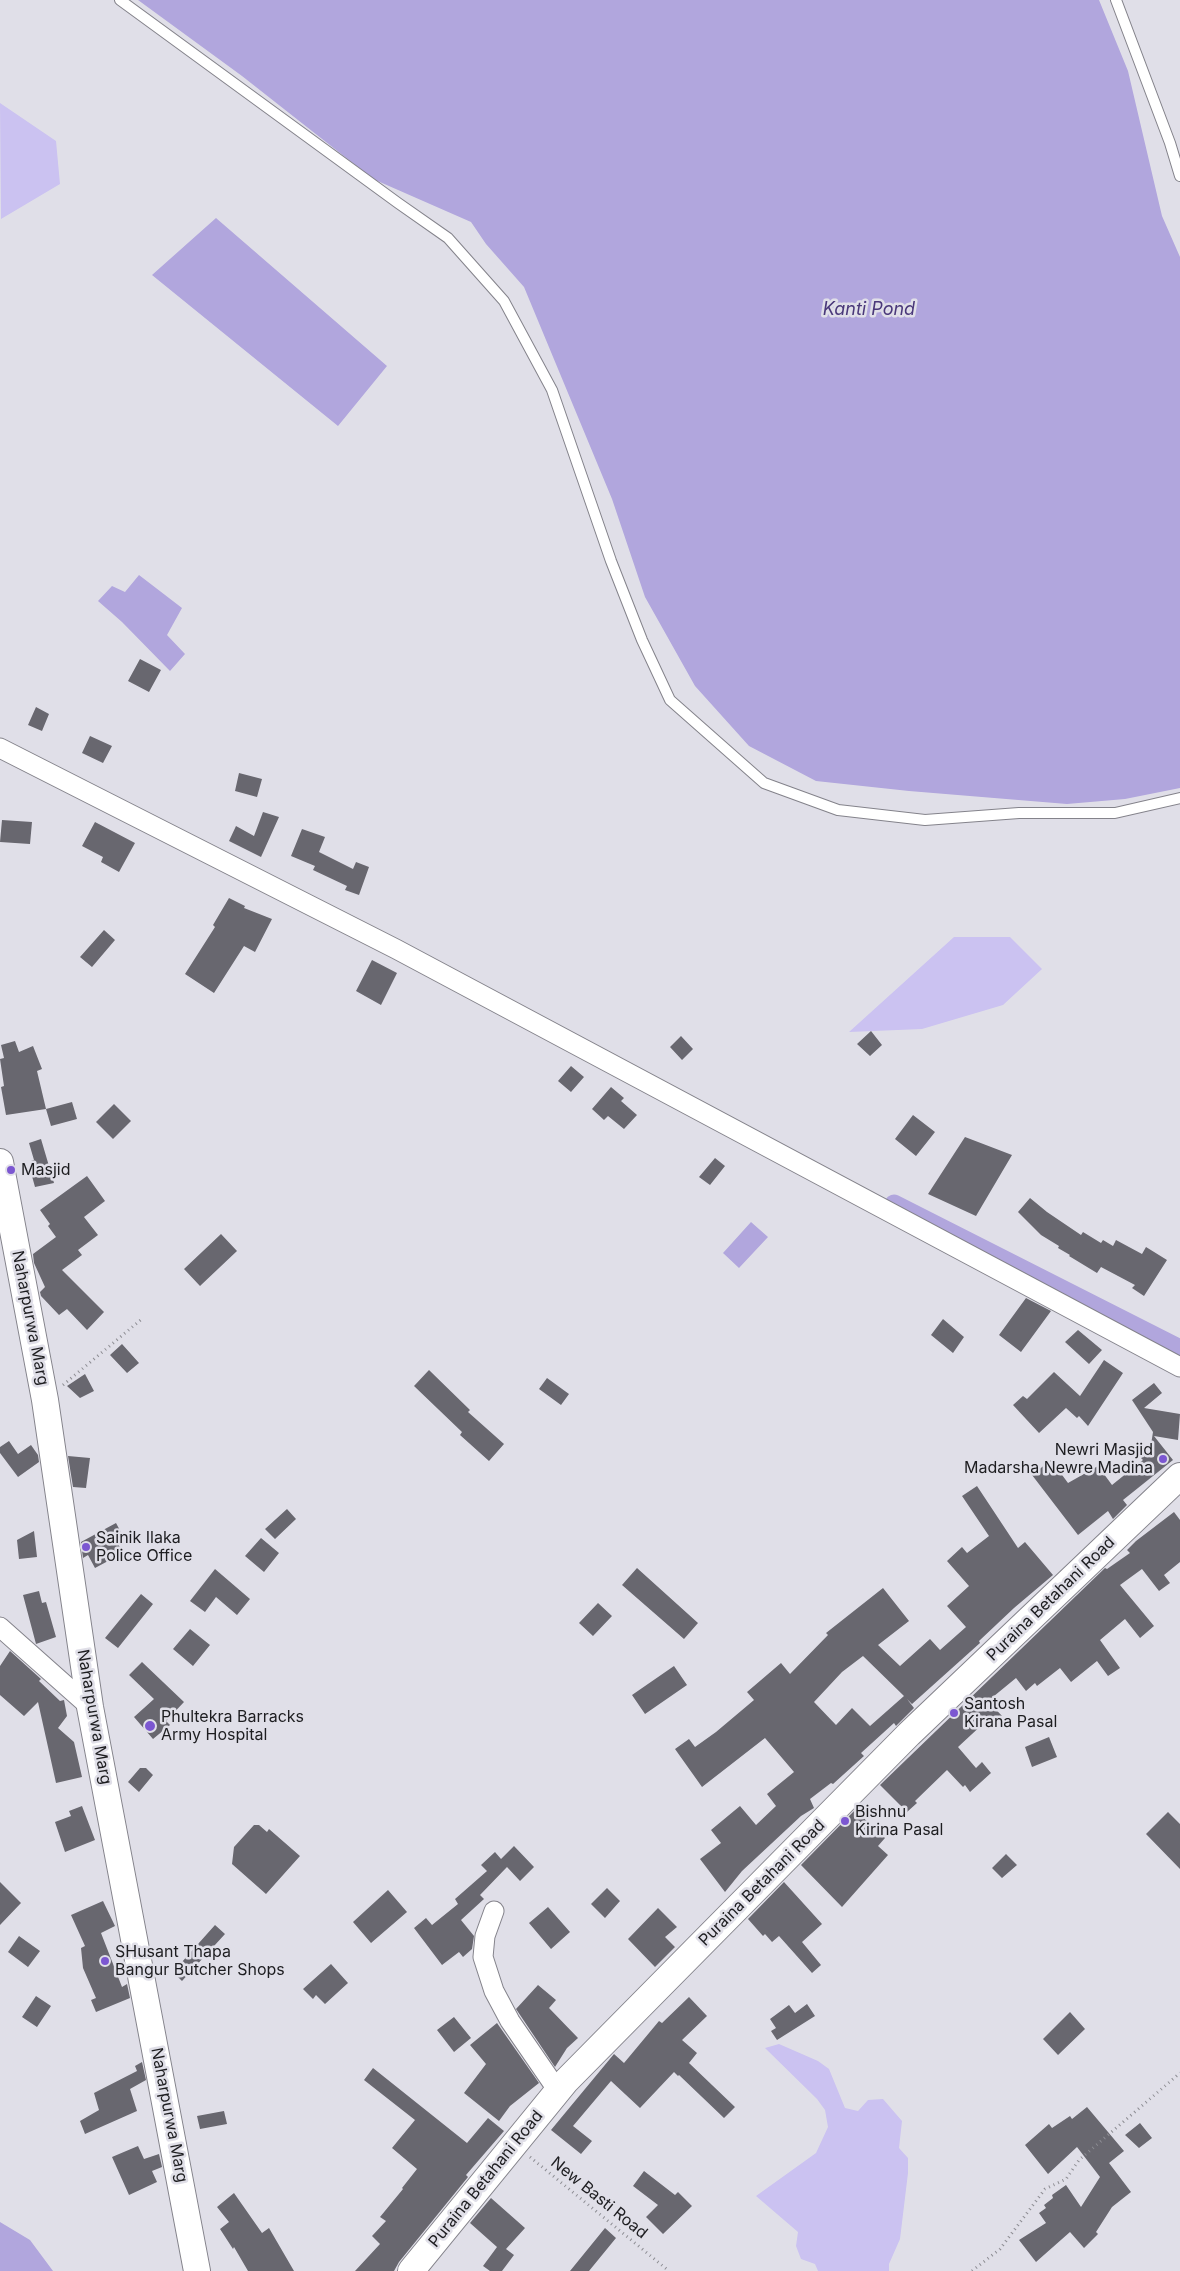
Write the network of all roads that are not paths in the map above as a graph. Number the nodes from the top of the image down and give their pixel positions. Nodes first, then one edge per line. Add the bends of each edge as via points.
1 (120, 0) edge
2 (1116, 0) edge
3 (1180, 176) edge
4 (0, 748) edge
5 (1180, 798) edge
6 (0, 1162) edge
7 (1180, 1367) edge
8 (1180, 1476) edge
9 (0, 1627) edge
10 (90, 1706) junction
11 (494, 1911) dead end
12 (558, 2091) junction
13 (413, 2270) edge
14 (197, 2271) edge

1 - 5 lane via 448,238 504,302 552,390 611,561 670,700 764,783 838,810 925,820 1019,813 1115,813
2 - 3 lane
4 - 7 street via 396,949
6 - 10 main road, Naharpurwa Marg via 45,1400
8 - 12 main road, Puraina Betahani Road via 909,1734
9 - 10 street
10 - 14 main road, Naharpurwa Marg
11 - 12 street via 485,1936 484,1957 494,1991 510,2022
12 - 13 main road, Puraina Betahani Road

